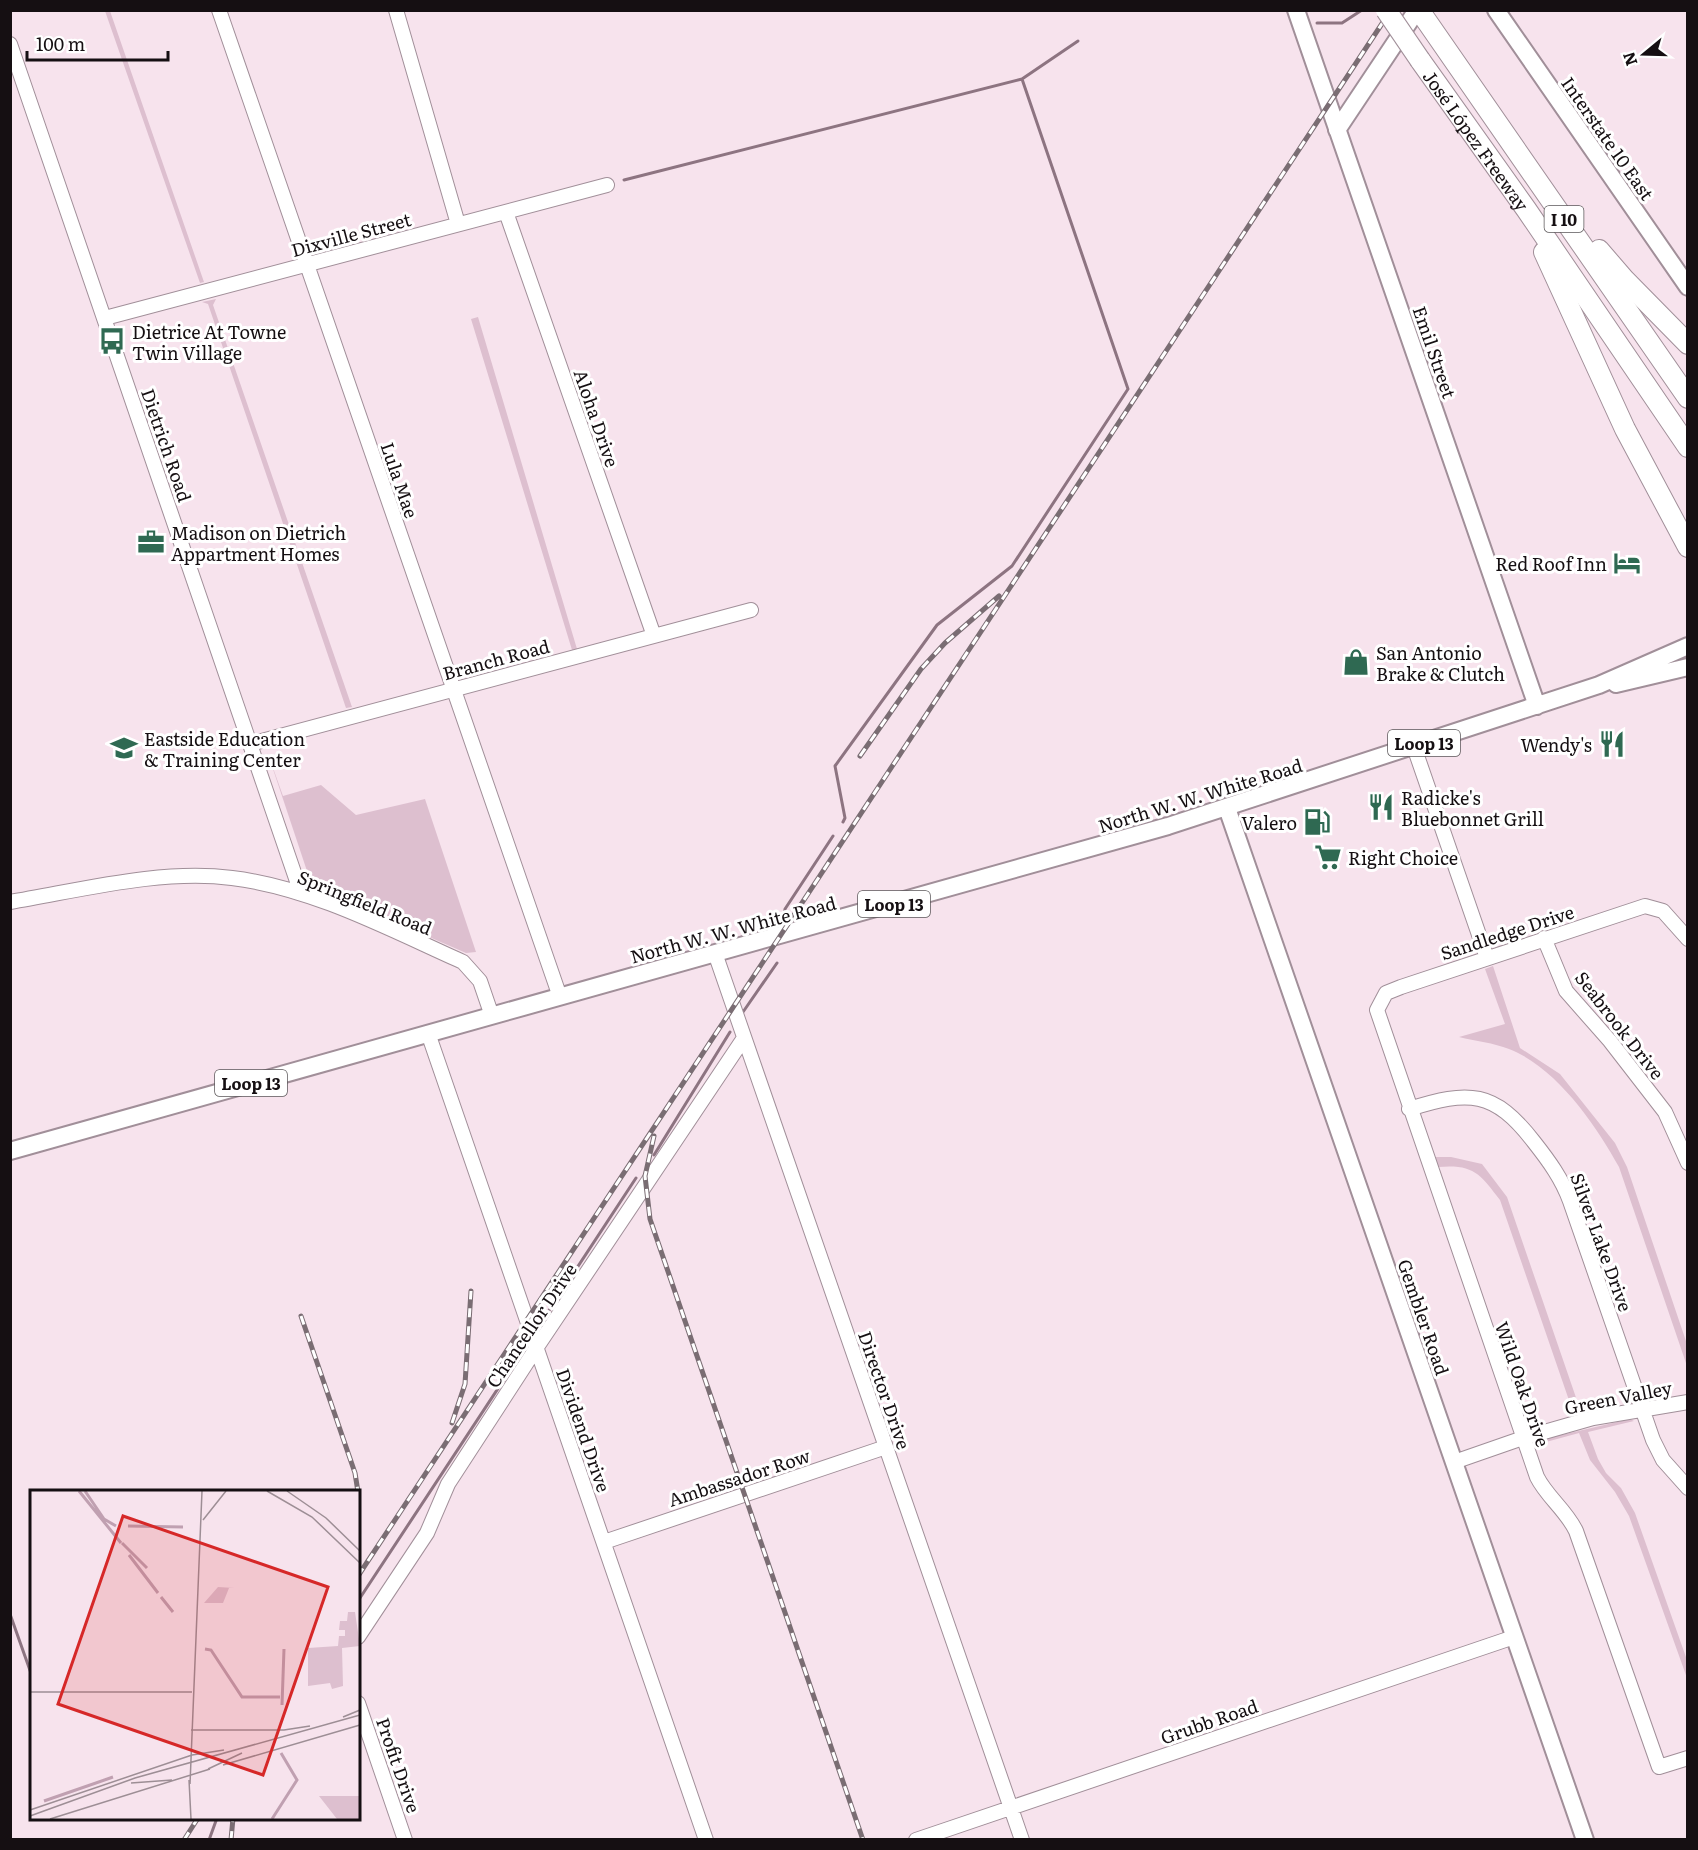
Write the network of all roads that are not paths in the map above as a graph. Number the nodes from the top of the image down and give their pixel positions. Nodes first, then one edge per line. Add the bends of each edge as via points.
1 (219, 10) edge
2 (396, 10) edge
3 (1296, 10) edge
4 (1386, 10) edge
5 (1418, 10) edge
6 (1496, 10) edge
7 (10, 44) edge
8 (1324, 94) junction
9 (1357, 100) junction
10 (1337, 130) junction
11 (608, 185) dead end
12 (1550, 199) junction
13 (1526, 209) junction
14 (506, 212) junction
15 (458, 224) junction
16 (306, 265) junction
17 (1688, 287) edge
18 (105, 318) junction
19 (1688, 344) edge
20 (1688, 398) edge
21 (1688, 447) edge
22 (1688, 547) edge
23 (751, 610) dead end
24 (654, 636) junction
25 (1688, 645) edge
26 (1688, 667) edge
27 (1599, 685) junction
28 (453, 688) junction
29 (1537, 706) junction
30 (250, 744) junction
31 (1414, 747) junction
32 (1227, 808) junction
33 (301, 893) junction
34 (10, 902) edge
35 (1544, 939) junction
36 (1688, 939) edge
37 (715, 953) junction
38 (1487, 958) junction
39 (560, 997) junction
40 (1379, 1002) joint
41 (492, 1016) junction
42 (428, 1033) junction
43 (744, 1038) junction
44 (1409, 1108) junction
45 (10, 1151) edge
46 (1688, 1163) edge
47 (537, 1347) junction
48 (1688, 1402) edge
49 (1642, 1410) junction
50 (1523, 1438) junction
51 (886, 1447) junction
52 (1454, 1462) junction
53 (1688, 1488) edge
54 (604, 1542) junction
55 (360, 1634) edge
56 (1514, 1637) junction
57 (360, 1709) edge
58 (1688, 1758) edge
59 (1011, 1807) junction
60 (405, 1839) edge
61 (706, 1839) edge
62 (916, 1839) edge
63 (1022, 1839) edge
64 (1585, 1839) edge

1 - 16 street, Lula Mae
2 - 15 street
3 - 8 main road, Emil Street
4 - 13 highway, José López Freeway / I 10, bridge
5 - 9 main road
5 - 12 highway, José López Freeway / I 10
6 - 17 main road, Interstate 10 East
7 - 18 street, Dietrich Road
8 - 9 main road via 1338,103
8 - 10 main road, Emil Street
9 - 10 main road
10 - 29 main road, Emil Street
11 - 14 street, Dixville Street
12 - 19 highway
12 - 20 highway, José López Freeway / I 10
13 - 21 highway, José López Freeway / I 10
13 - 22 highway via 1625,429
14 - 15 street, Dixville Street
14 - 24 street, Aloha Drive
15 - 16 street, Dixville Street
16 - 18 street, Dixville Street
16 - 28 street, Lula Mae
18 - 30 street, Dietrich Road
23 - 24 street, Branch Road
24 - 28 street, Branch Road
25 - 27 main road, North W. W. White Road / Loop 13
26 - 27 main road, North W. W. White Road / Loop 13 via 1640,680
27 - 29 main road, North W. W. White Road / Loop 13
28 - 30 street, Branch Road
28 - 39 street, Lula Mae
29 - 31 main road, North W. W. White Road / Loop 13
30 - 33 street, Dietrich Road
31 - 32 main road, North W. W. White Road / Loop 13
31 - 38 street
32 - 37 main road, North W. W. White Road / Loop 13
32 - 52 main road, Gembler Road
33 - 34 street, Springfield Road via 231,878 187,876
33 - 41 street, Springfield Road via 463,962 480,981
35 - 36 street, Sandledge Drive via 1652,906 1663,910
35 - 38 street, Sandledge Drive
35 - 46 street, Seabrook Drive via 1566,991 1665,1112
37 - 39 main road, North W. W. White Road / Loop 13
37 - 43 street, Director Drive
38 - 40 street, Sandledge Drive via 1386,993
39 - 41 main road, North W. W. White Road / Loop 13
40 - 44 street, Wild Oak Drive via 1378,1020
41 - 42 main road, North W. W. White Road / Loop 13
42 - 45 main road, North W. W. White Road / Loop 13
42 - 47 street, Dividend Drive
43 - 47 street, Chancellor Drive
43 - 51 street, Director Drive
44 - 49 street, Silver Lake Drive via 1448,1097 1488,1101 1518,1122 1549,1161 1564,1184
44 - 50 street, Wild Oak Drive
47 - 54 street, Dividend Drive
47 - 55 street, Chancellor Drive via 448,1484 428,1533
48 - 49 street, Green Valley
49 - 50 street, Green Valley via 1593,1418
49 - 53 street, Silver Lake Drive via 1658,1452
50 - 52 street, Green Valley
50 - 58 street, Wild Oak Drive via 1541,1485 1566,1512 1576,1530 1659,1767
51 - 54 street, Ambassador Row
51 - 59 street, Director Drive
52 - 56 main road, Gembler Road
54 - 61 street, Dividend Drive
56 - 59 street, Grubb Road
56 - 64 main road, Gembler Road
57 - 60 street, Profit Drive
59 - 62 street, Grubb Road
59 - 63 street, Director Drive

